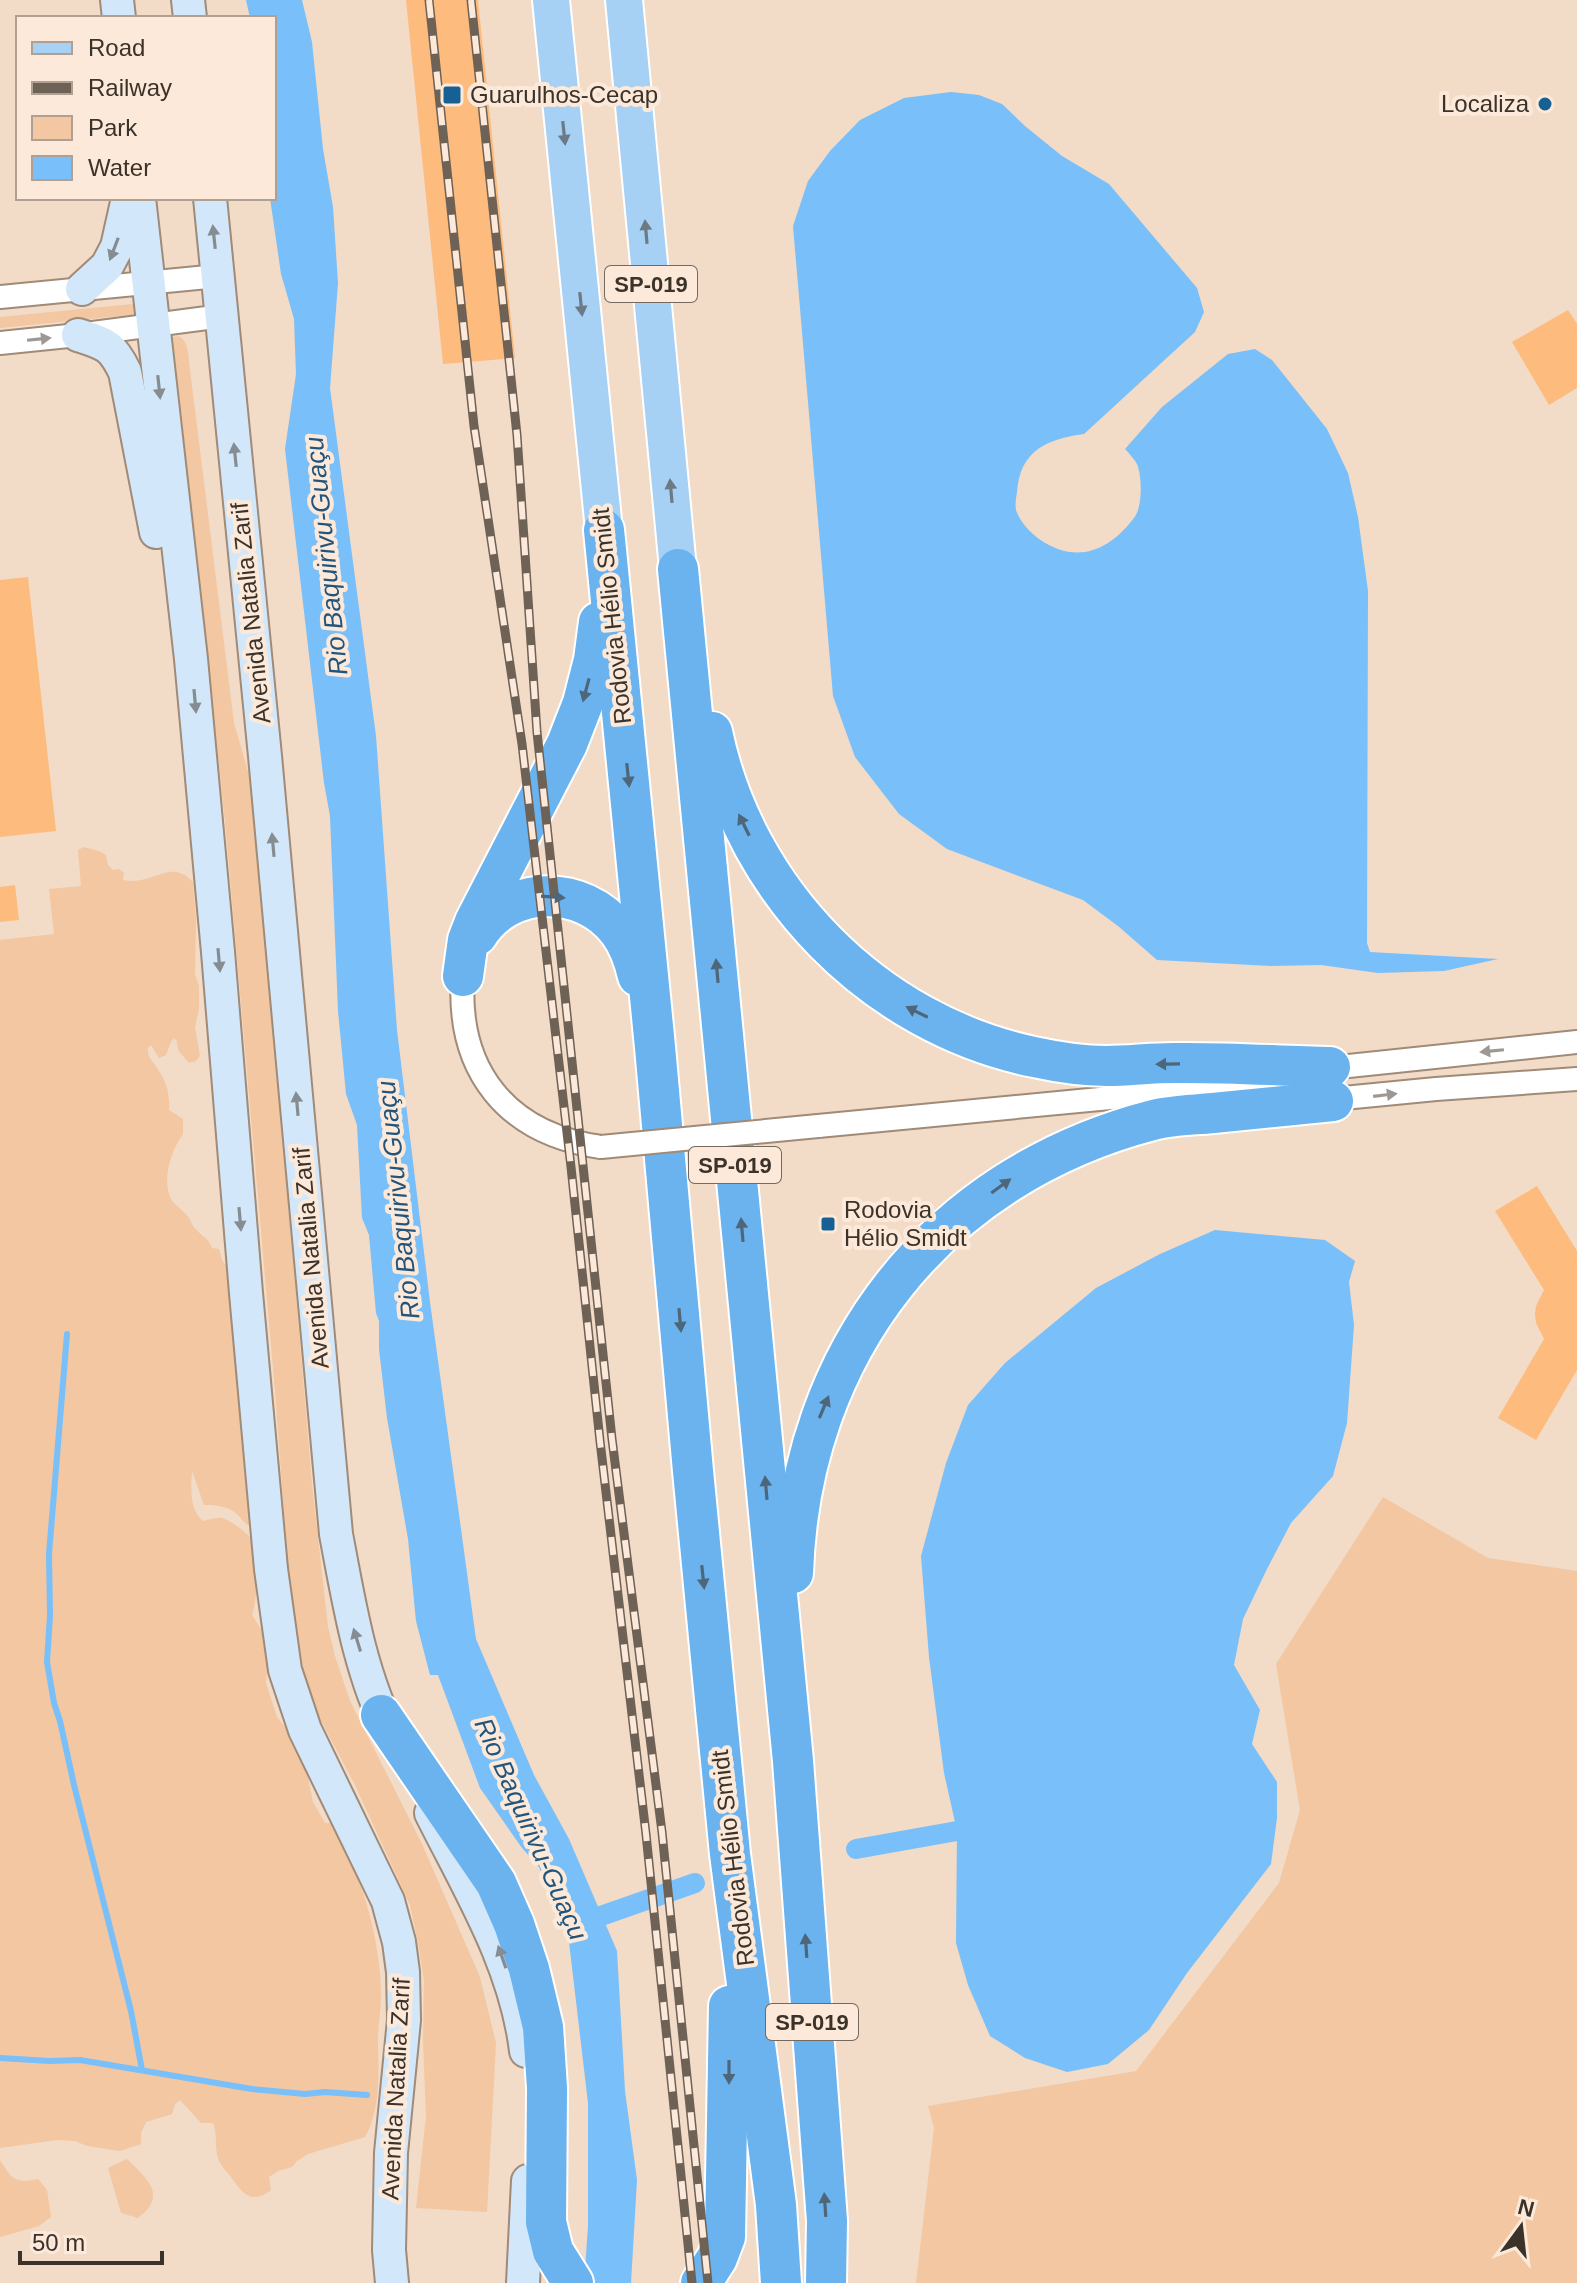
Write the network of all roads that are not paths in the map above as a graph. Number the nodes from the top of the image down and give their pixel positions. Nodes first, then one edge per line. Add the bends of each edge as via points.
1 (551, 0) edge
2 (624, 0) edge
3 (128, 200) edge
4 (139, 200) edge
5 (210, 200) edge
6 (218, 276) junction
7 (148, 283) junction
8 (82, 289) junction
9 (0, 297) edge
10 (222, 316) junction
11 (153, 325) junction
12 (78, 335) junction
13 (0, 343) edge
14 (604, 530) junction
15 (678, 569) junction
16 (191, 659) junction
17 (463, 976) junction
18 (1577, 1042) edge
19 (655, 1047) junction
20 (1577, 1079) edge
21 (1332, 1084) junction
22 (1152, 1094) junction
23 (381, 1715) junction
24 (793, 1761) junction
25 (730, 1854) junction
26 (563, 2267) edge
27 (392, 2283) edge
28 (523, 2283) edge
29 (701, 2283) edge
30 (781, 2283) edge
31 (826, 2283) edge

1 -> 14 main road, Rodovia Hélio Smidt / SP-019
15 -> 2 main road, SP-019
3 -> 8 main road via 113,255
4 - 7 main road, Avenida Natalia Zarif
6 -> 5 main road, Avenida Natalia Zarif
6 - 7 street
6 - 10 main road, Avenida Natalia Zarif
7 - 8 street
7 - 11 main road, Avenida Natalia Zarif
8 - 9 street
10 - 11 street
23 -> 10 main road, Avenida Natalia Zarif via 353,1627 336,1534
11 - 12 street
11 -> 16 main road, Avenida Natalia Zarif
13 -> 12 street
12 - 16 main road via 115,352 125,372 160,553
14 -> 17 highway via 600,617 583,703 475,922
14 -> 19 highway, Rodovia Hélio Smidt / SP-019
21 -> 15 highway via 1174,1063 1104,1066 1034,1057 967,1037 904,1006 847,964 798,914 759,856 734,805 716,750
24 -> 15 highway, SP-019
16 -> 27 main road, Avenida Natalia Zarif via 271,1569 285,1670 305,1730 388,1901 403,1972 404,2020 391,2153
17 -> 19 highway via 474,940 500,910 537,896 579,901 606,917 626,941
17 - 22 street, bridge via 466,1037 480,1072 511,1110 542,1130 577,1143 601,1147
18 -> 21 street
19 -> 25 highway, Rodovia Hélio Smidt / SP-019
21 -> 20 street via 1436,1089
21 - 22 street
21 - 22 street
24 -> 21 highway via 793,1569 800,1492 820,1417 852,1346 896,1281 949,1225 1012,1178 1081,1143 1156,1119
23 - 26 highway via 496,1883 529,1969 543,2027 546,2222
28 -> 23 main road, Avenida Natalia Zarif via 532,2098 524,2028 500,1949
31 -> 24 highway, SP-019 via 827,2221
25 -> 29 highway via 725,2237
25 - 30 highway, Rodovia Hélio Smidt / SP-019 via 776,2205

